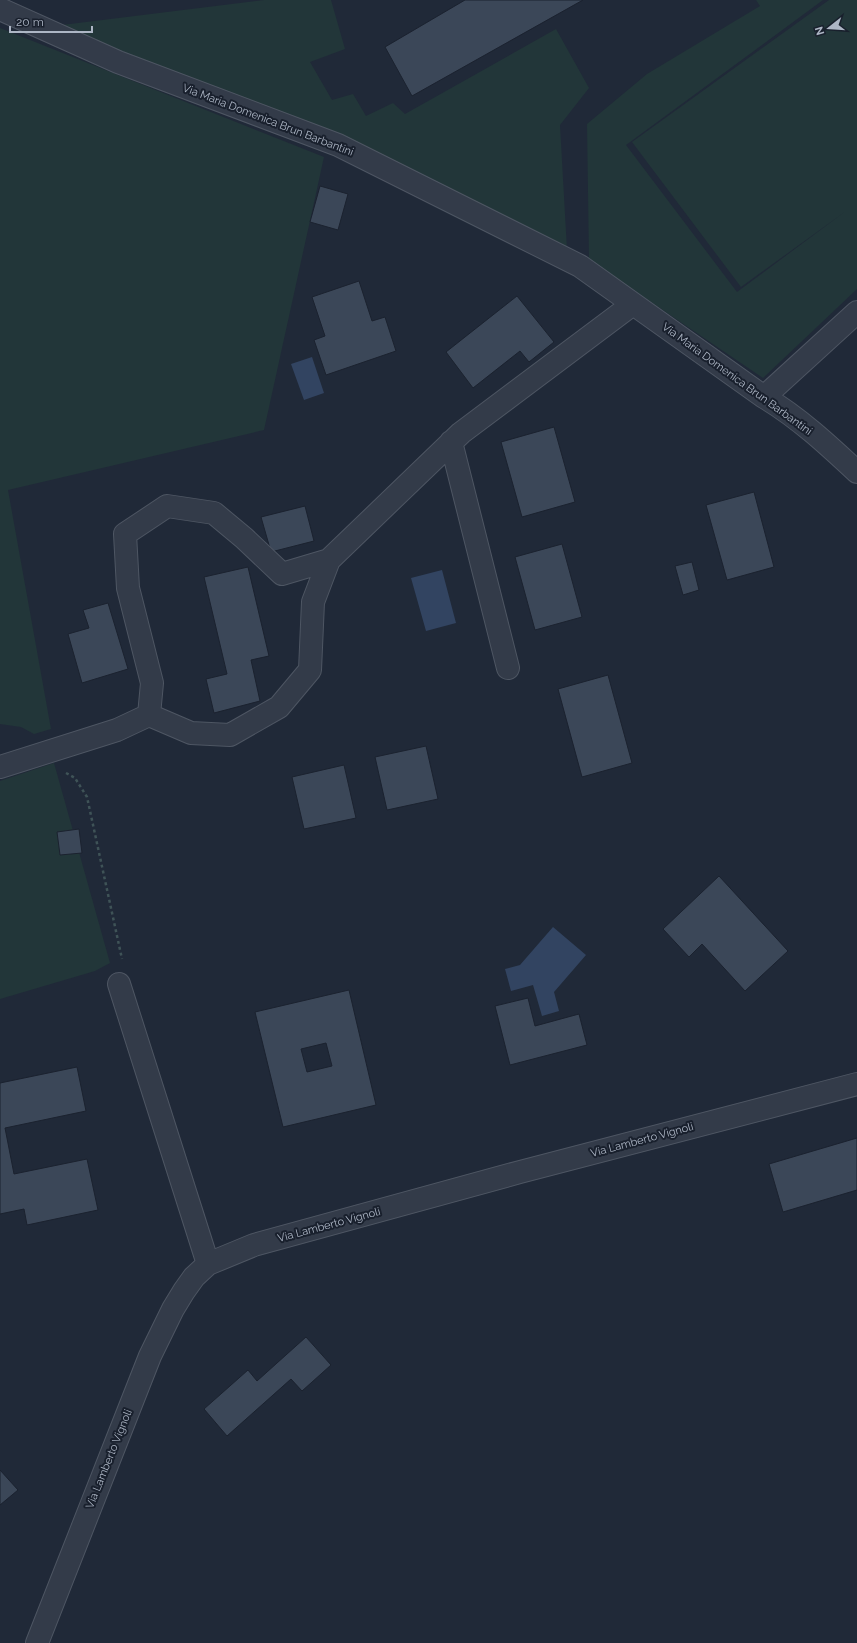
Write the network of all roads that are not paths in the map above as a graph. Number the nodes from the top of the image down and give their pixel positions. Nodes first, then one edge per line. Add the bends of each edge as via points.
1 (0, 9) edge
2 (633, 304) junction
3 (857, 312) edge
4 (764, 397) junction
5 (451, 442) junction
6 (857, 472) edge
7 (329, 560) junction
8 (508, 668) dead end
9 (148, 715) junction
10 (0, 767) edge
11 (120, 984) road end
12 (857, 1084) edge
13 (208, 1264) junction
14 (36, 1643) edge

1 - 2 street, Via Maria Domenica Brun Barbantini via 118,62 338,145 580,266
2 - 4 street, Via Maria Domenica Brun Barbantini
2 - 5 street
3 - 4 street
4 - 6 street, Via Maria Domenica Brun Barbantini via 781,407
5 - 7 street
5 - 8 street
7 - 9 street via 313,602 310,670 279,707 230,735 191,733
7 - 9 street via 282,574 214,513 167,506 125,534 128,588 152,683
9 - 10 street via 117,730
11 - 13 street
12 - 13 street, Via Lamberto Vignoli via 520,1172 254,1246
13 - 14 street, Via Lamberto Vignoli via 184,1291 150,1356

